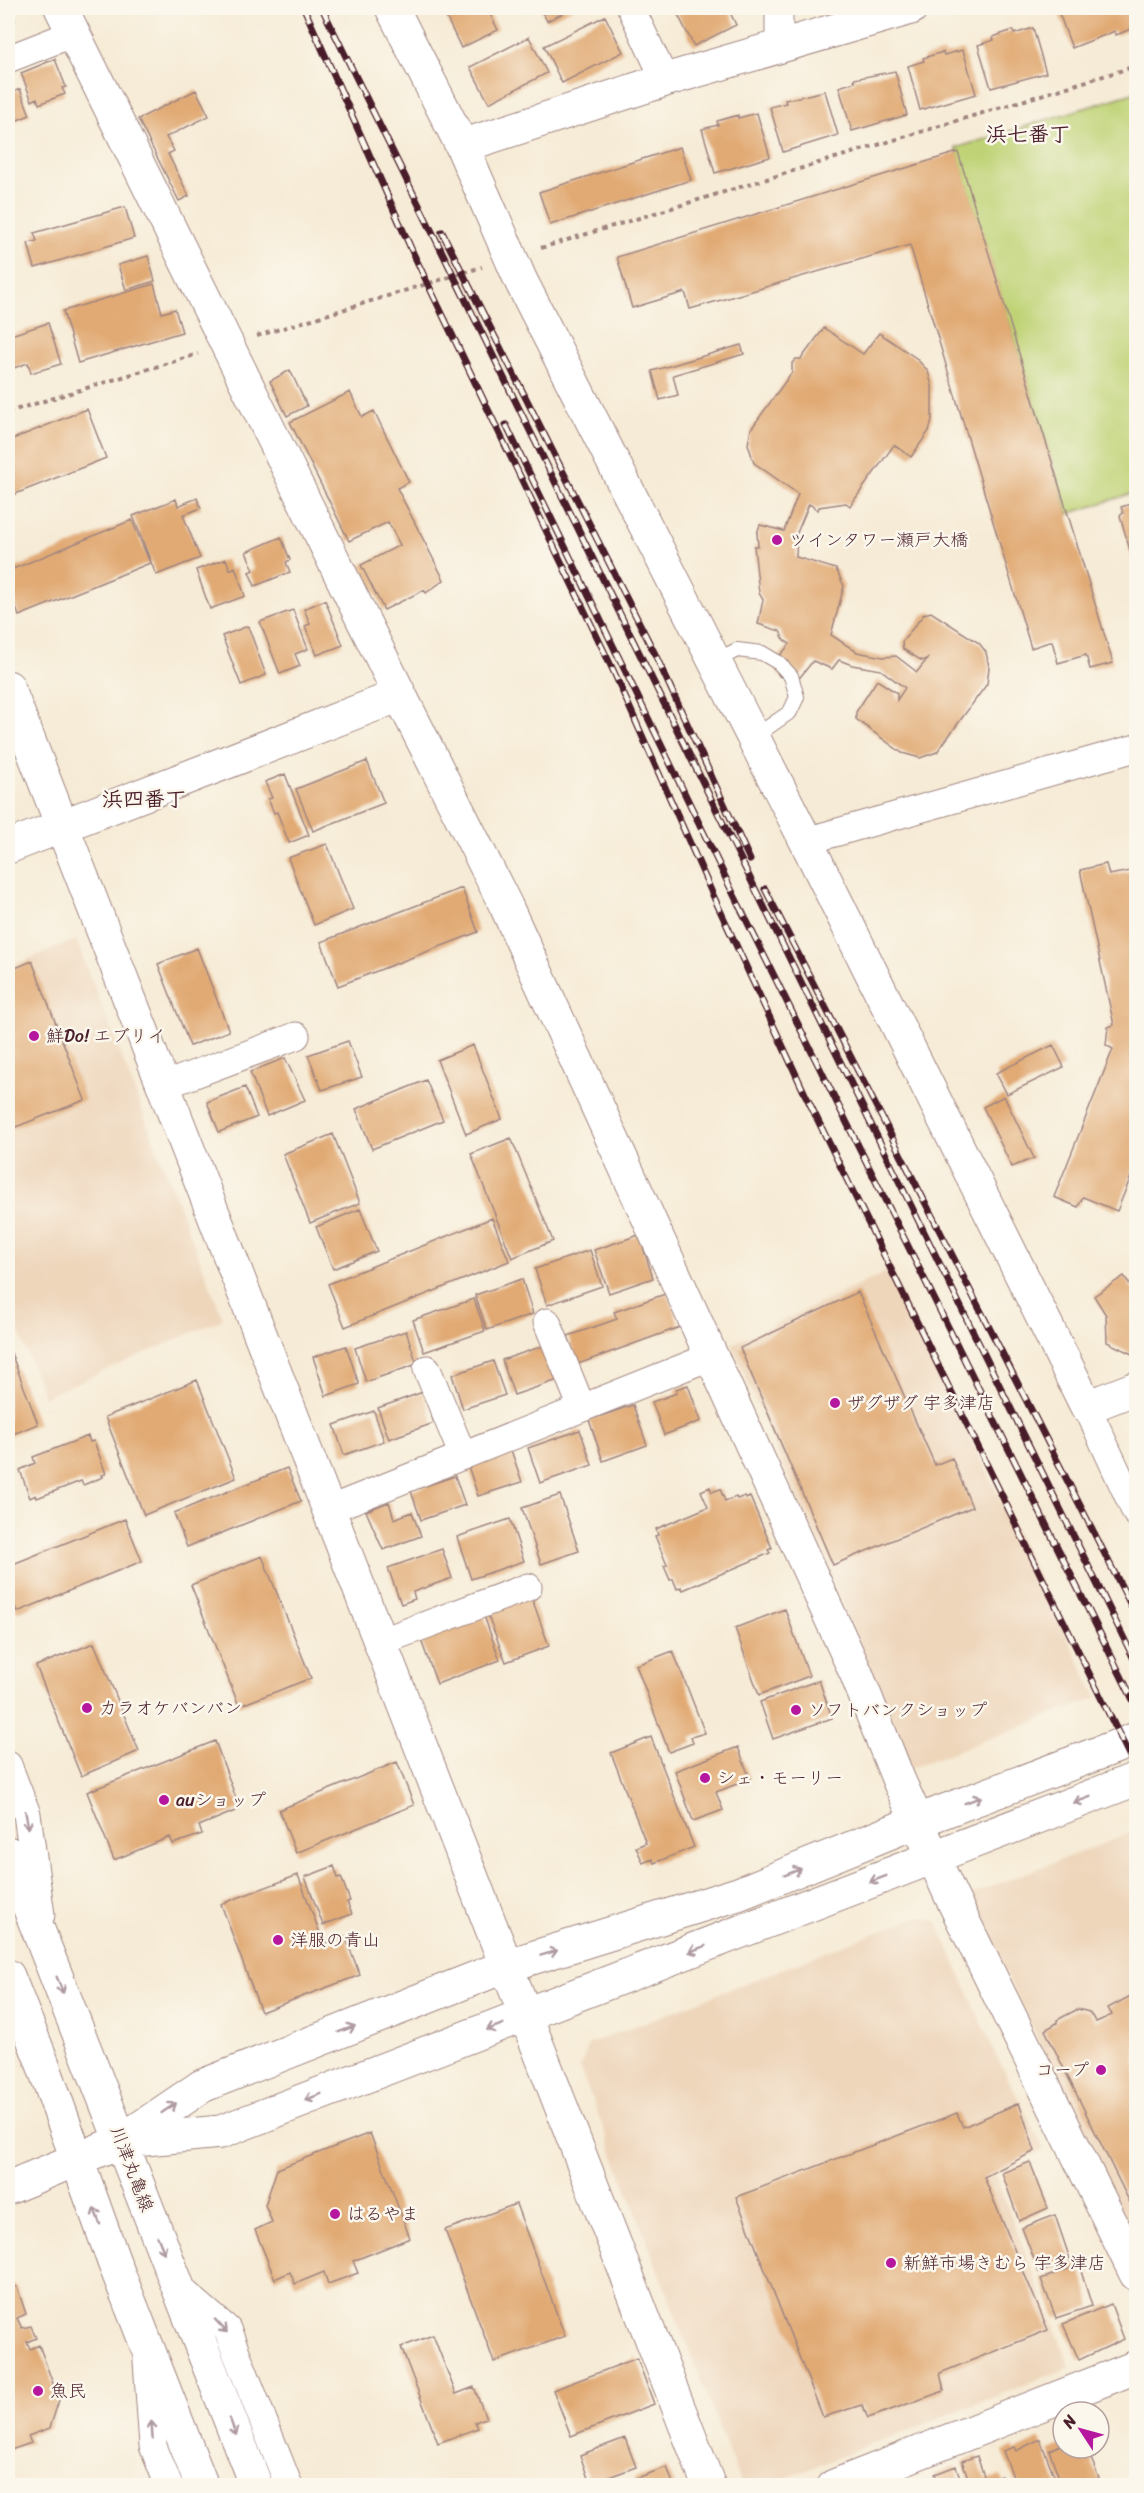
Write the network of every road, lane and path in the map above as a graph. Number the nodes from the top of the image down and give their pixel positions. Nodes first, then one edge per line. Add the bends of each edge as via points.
1 (392, 8) edge
2 (630, 8) edge
3 (778, 8) edge
4 (911, 8) edge
5 (68, 20) edge
6 (779, 47) junction
7 (8, 59) edge
8 (1137, 66) edge
9 (665, 80) junction
10 (462, 146) junction
11 (510, 258) junction
12 (252, 338) dead end
13 (204, 352) dead end
14 (8, 412) edge
15 (715, 661) junction
16 (8, 687) edge
17 (400, 695) junction
18 (754, 737) junction
19 (1137, 748) edge
20 (62, 826) junction
21 (806, 841) junction
22 (8, 847) edge
23 (296, 1036) dead end
24 (163, 1086) junction
25 (547, 1322) dead end
26 (712, 1356) junction
27 (427, 1369) dead end
28 (1137, 1388) edge
29 (1087, 1407) junction
30 (582, 1408) junction
31 (463, 1456) junction
32 (328, 1510) junction
33 (1137, 1513) edge
34 (528, 1587) dead end
35 (380, 1642) junction
36 (1137, 1739) edge
37 (8, 1765) edge
38 (1137, 1779) edge
39 (918, 1821) junction
40 (8, 1853) edge
41 (933, 1858) junction
42 (46, 1952) junction
43 (506, 1966) junction
44 (8, 1976) edge
45 (15, 2005) edge
46 (525, 2015) junction
47 (121, 2141) junction
48 (77, 2159) junction
49 (8, 2188) edge
50 (1137, 2274) edge
51 (178, 2287) junction
52 (146, 2341) junction
53 (1137, 2367) edge
54 (169, 2486) edge
55 (202, 2486) edge
56 (256, 2486) edge
57 (289, 2486) edge
58 (709, 2486) edge
59 (834, 2486) edge

1 - 10 street
2 - 9 street
3 - 6 street
4 - 6 street
5 - 7 street
5 - 17 street
6 - 9 street
8 - 11 path
9 - 10 street
10 - 11 street
11 - 12 path
11 - 15 street
13 - 14 path
15 - 18 street
15 - 18 lane via 736,650 762,653 779,663 790,676 797,697 790,712
16 - 20 street
17 - 20 street
17 - 26 street via 507,906
18 - 21 street
19 - 21 street
20 - 22 street
20 - 24 street
21 - 29 street
23 - 24 street
24 - 32 street
25 - 30 street
26 - 30 street
26 - 39 street via 856,1673
27 - 31 street
28 - 29 street
29 - 33 street
30 - 31 street
31 - 32 street
32 - 35 street
34 - 35 street
35 - 43 street
39 -> 36 street
37 -> 42 street via 27,1814
38 -> 41 street
39 - 41 street
43 -> 39 street via 738,1893
40 - 42 street, 川津丸亀線
41 -> 46 street
41 - 50 street
42 -> 47 street, 川津丸亀線
43 - 46 street
47 -> 43 street via 202,2086
44 - 45 street
45 - 48 street
46 -> 47 street via 221,2132
46 - 58 street
47 - 48 street
47 -> 51 street, 川津丸亀線
48 - 49 street
52 -> 48 street
51 -> 56 street, 川津丸亀線
51 -> 57 street via 226,2329
54 -> 52 street via 153,2446
52 - 55 street
53 - 59 street

